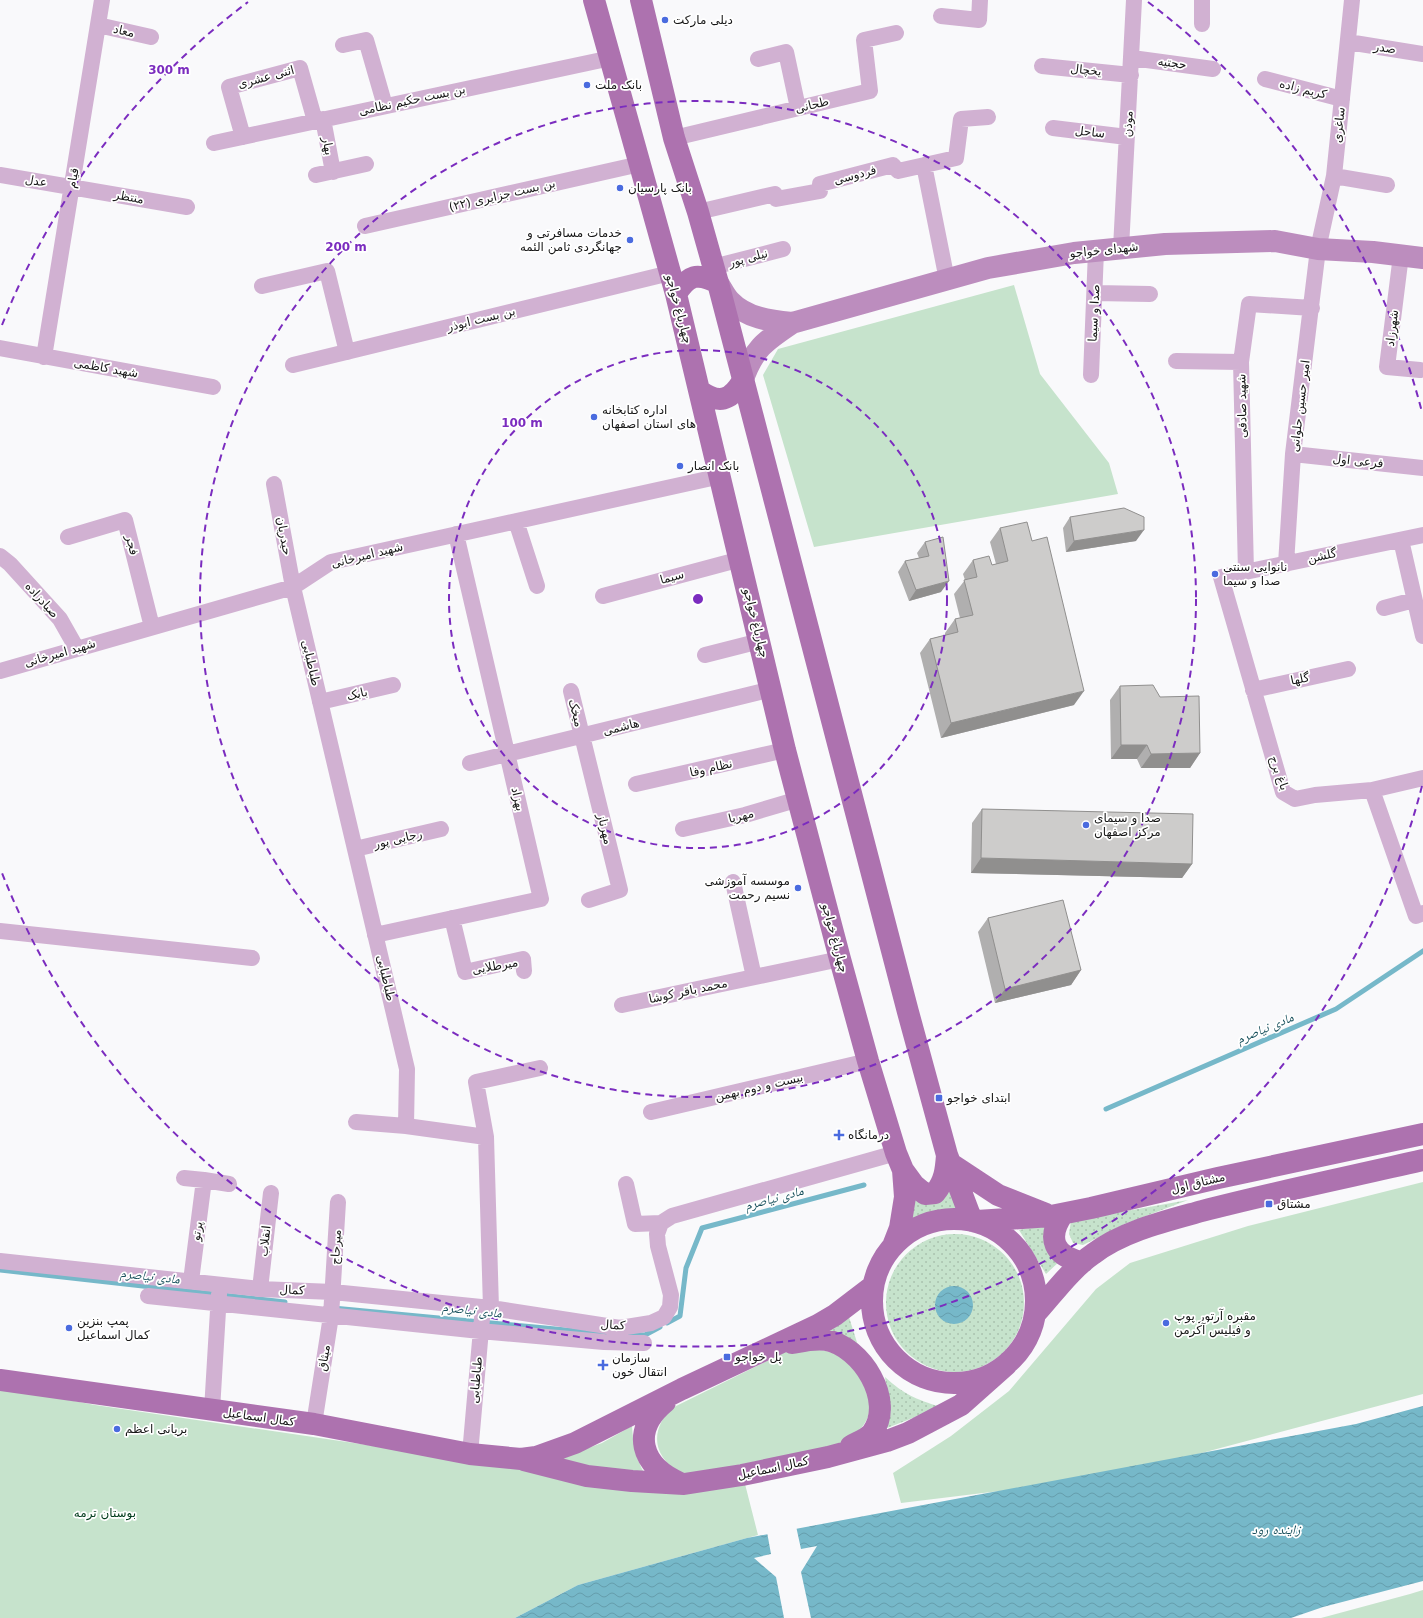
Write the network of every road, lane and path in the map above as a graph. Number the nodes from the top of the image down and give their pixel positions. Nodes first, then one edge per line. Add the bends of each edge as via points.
1 (102, 0) edge
2 (594, 0) edge
3 (642, 0) edge
4 (980, 0) edge
5 (1134, 0) edge
6 (1202, 0) edge
7 (1352, 0) edge
8 (941, 16) dead end
9 (1202, 24) dead end
10 (98, 25) junction
11 (896, 33) dead end
12 (151, 38) dead end
13 (1348, 42) junction
14 (343, 45) dead end
15 (1423, 54) edge
16 (610, 58) junction
17 (1132, 58) junction
18 (758, 59) dead end
19 (1042, 66) dead end
20 (1213, 69) dead end
21 (1131, 75) junction
22 (1264, 80) dead end
23 (1342, 99) junction
24 (385, 106) junction
25 (798, 108) junction
26 (988, 116) dead end
27 (319, 120) junction
28 (1053, 128) dead end
29 (243, 137) junction
30 (1127, 137) junction
31 (674, 138) junction
32 (214, 143) dead end
33 (366, 164) dead end
34 (640, 164) junction
35 (924, 165) junction
36 (333, 172) junction
37 (0, 175) edge
38 (316, 175) dead end
39 (1334, 176) junction
40 (1387, 185) dead end
41 (71, 187) junction
42 (187, 207) dead end
43 (698, 212) junction
44 (364, 226) dead end
45 (1121, 248) junction
46 (783, 249) dead end
47 (1318, 249) junction
48 (1096, 250) junction
49 (1401, 255) junction
50 (1423, 258) edge
51 (670, 273) junction
52 (716, 275) junction
53 (946, 280) junction
54 (262, 286) dead end
55 (1096, 293) junction
56 (676, 294) junction
57 (1150, 294) dead end
58 (1312, 308) junction
59 (792, 323) junction
60 (0, 348) edge
61 (347, 352) junction
62 (44, 357) junction
63 (1176, 361) dead end
64 (1241, 362) junction
65 (293, 365) dead end
66 (1420, 370) dead end
67 (1091, 376) dead end
68 (742, 382) junction
69 (213, 387) dead end
70 (700, 391) junction
71 (1293, 454) junction
72 (1423, 468) edge
73 (721, 476) junction
74 (274, 484) dead end
75 (516, 521) junction
76 (456, 534) junction
77 (1423, 535) edge
78 (68, 537) dead end
79 (1401, 540) junction
80 (0, 556) edge
81 (740, 559) junction
82 (1286, 564) junction
83 (1246, 572) junction
84 (1221, 577) joint
85 (537, 586) dead end
86 (293, 587) junction
87 (603, 596) dead end
88 (1414, 600) junction
89 (1384, 608) dead end
90 (152, 627) junction
91 (1423, 636) edge
92 (760, 641) junction
93 (77, 648) junction
94 (705, 655) dead end
95 (1348, 669) dead end
96 (0, 671) edge
97 (393, 685) dead end
98 (772, 689) junction
99 (1253, 690) junction
100 (571, 691) dead end
101 (320, 702) junction
102 (582, 736) junction
103 (785, 750) junction
104 (507, 755) junction
105 (470, 763) dead end
106 (1423, 778) edge
107 (636, 784) dead end
108 (1372, 790) junction
109 (799, 799) junction
110 (441, 829) dead end
111 (682, 829) dead end
112 (355, 849) junction
113 (733, 882) dead end
114 (589, 900) dead end
115 (1423, 913) edge
116 (452, 918) junction
117 (0, 931) edge
118 (375, 934) junction
119 (252, 958) dead end
120 (840, 959) junction
121 (524, 971) dead end
122 (754, 977) junction
123 (622, 1005) dead end
124 (868, 1061) junction
125 (540, 1068) dead end
126 (650, 1112) dead end
127 (356, 1122) dead end
128 (406, 1126) junction
129 (1423, 1134) edge
130 (486, 1137) junction
131 (949, 1159) junction
132 (1423, 1160) edge
133 (900, 1161) junction
134 (184, 1178) dead end
135 (204, 1180) junction
136 (229, 1184) dead end
137 (626, 1184) dead end
138 (270, 1193) dead end
139 (338, 1202) dead end
140 (1057, 1215) junction
141 (972, 1221) junction
142 (661, 1223) junction
143 (893, 1246) junction
144 (0, 1261) edge
145 (1083, 1262) junction
146 (191, 1281) junction
147 (220, 1284) junction
148 (873, 1286) junction
149 (260, 1289) junction
150 (333, 1292) junction
151 (148, 1296) dead end
152 (218, 1305) junction
153 (487, 1307) junction
154 (1036, 1313) junction
155 (331, 1316) junction
156 (480, 1331) junction
157 (644, 1343) dead end
158 (773, 1346) junction
159 (1006, 1365) junction
160 (0, 1380) edge
161 (682, 1389) junction
162 (212, 1410) junction
163 (314, 1424) junction
164 (470, 1454) junction
165 (828, 1457) junction
166 (518, 1458) junction
167 (684, 1484) junction

1 - 10 street, قیام
2 - 16 main road, چهارباغ خواجو
3 - 31 main road
4 - 8 street via 979,20
5 - 17 street, موذن
6 - 9 street
7 - 13 street, ساغری
10 - 12 street, معاد
10 - 41 street, قیام
11 - 25 street, طحانی via 864,40 870,90
13 - 15 street, صدر
13 - 23 street, ساغری
14 - 24 street via 366,40
16 - 24 street, بن بست حکیم نظامی
16 - 34 main road, چهارباغ خواجو
17 - 20 street, حجتیه
17 - 21 street, موذن
18 - 25 street via 786,52
19 - 21 street, یخچال
21 - 30 street, موذن
22 - 23 street, کریم زاده
23 - 39 street, ساغری
24 - 27 street, بن بست حکیم نظامی
25 - 31 street, طحانی
26 - 35 street, فردوسی via 961,119 956,158
27 - 29 street, بن بست حکیم نظامی
27 - 29 street, اثنی عشری via 300,68 229,87
27 - 36 street, بهار
28 - 30 street, ساحل
29 - 32 street, بن بست حکیم نظامی
30 - 45 street, موذن
31 - 43 main road
33 - 36 street, بهار
34 - 44 street, بن بست جزایری (۲۲)
34 - 51 main road, چهارباغ خواجو
35 - 43 street, فردوسی via 898,171 892,165 820,184 820,191 776,199 775,194
35 - 53 street
36 - 38 street, بهار
37 - 41 street, عدل
39 - 40 street
39 - 47 street, ساغری
41 - 42 street, منتظر
41 - 62 street, قیام
43 - 52 main road
45 - 47 main road, شهدای خواجو via 1275,241
45 - 48 main road, شهدای خواجو
46 - 52 street, نیلی پور
47 - 49 main road, شهدای خواجو
47 - 58 street, امیر حسین حلوانی
48 - 53 main road, شهدای خواجو via 988,268
48 - 55 street, صدا و سیما
49 - 50 main road, شهدای خواجو
49 - 66 street, شهرزاد via 1387,367
51 - 56 main road, چهارباغ خواجو
51 - 61 street, بن بست ابوذر
52 - 56 main road via 694,277 684,281
52 - 59 main road via 731,302 746,312 767,320
52 - 68 main road
53 - 59 main road, شهدای خواجو
54 - 61 street via 327,271
55 - 57 street
55 - 67 street, صدا و سیما
56 - 70 main road, چهارباغ خواجو
58 - 64 street, شهید صادقی via 1249,304
58 - 71 street, امیر حسین حلوانی
59 - 68 main road via 768,339 756,352 748,364
60 - 62 street, شهید کاظمی
61 - 65 street, بن بست ابوذر
62 - 69 street, شهید کاظمی
63 - 64 street
64 - 83 street, شهید صادقی
68 - 70 main road via 735,393 725,398 711,398
68 - 131 main road
70 - 73 main road, چهارباغ خواجو
71 - 72 street, فرعی اول
71 - 82 street, امیر حسین حلوانی
73 - 75 street, شهید امیرخانی
73 - 81 main road, چهارباغ خواجو
74 - 86 street, حیدریان
75 - 76 street, شهید امیرخانی
75 - 85 street
76 - 86 street, شهید امیرخانی via 331,562
76 - 104 street, بهزاد
77 - 79 street, گلشن
78 - 90 street, فجر via 125,520
79 - 82 street, گلشن
79 - 88 street
80 - 93 street, صیادزاده via 60,619
81 - 87 street, سیما
81 - 92 main road, چهارباغ خواجو
82 - 83 street, گلشن
83 - 84 street, گلشن
84 - 99 street, باغ برج
86 - 90 street, شهید امیرخانی
86 - 101 street, طباطبایی
88 - 89 street
88 - 91 street
90 - 93 street, شهید امیرخانی
92 - 94 street
92 - 98 main road, چهارباغ خواجو
93 - 96 street, شهید امیرخانی
95 - 99 street, گلها
97 - 101 street, بابک
98 - 102 street, هاشمی
98 - 103 main road, چهارباغ خواجو
99 - 108 street, باغ برج via 1283,792 1295,799
100 - 102 street, میخک
101 - 112 street, طباطبایی
102 - 104 street, هاشمی
102 - 114 street, مهرناز via 620,890
103 - 107 street, نظام وفا
103 - 109 main road, چهارباغ خواجو
104 - 105 street, هاشمی
104 - 116 street, بهزاد via 541,899
106 - 108 street, باغ برج
108 - 115 street via 1416,916
109 - 111 street, مهریا via 745,815
109 - 120 main road, چهارباغ خواجو
110 - 112 street, رجایی پور
112 - 118 street, طباطبایی
113 - 122 street
116 - 118 street, بهزاد
116 - 121 street, میرطلایی via 465,972 523,959
117 - 119 street
118 - 128 street, طباطبایی via 407,1069
120 - 122 street, محمد باقر کوشا
120 - 124 main road, چهارباغ خواجو
122 - 123 street, محمد باقر کوشا
124 - 126 street, بیست و دوم بهمن
124 - 133 main road, چهارباغ خواجو
125 - 130 street, طباطبایی via 476,1082
127 - 128 street
128 - 130 street
129 - 140 main road, مشتاق اول
130 - 153 street, طباطبایی
131 - 133 main road via 941,1186 935,1193 925,1194 914,1185
131 - 140 main road via 998,1195
131 - 141 main road
132 - 145 main road via 1245,1200 1178,1218 1110,1244
133 - 142 street via 680,1214
133 - 143 main road, چهارباغ خواجو via 904,1203 900,1228
134 - 135 street
135 - 136 street
135 - 146 street, پرتو
137 - 142 street via 635,1224
138 - 149 street, انقلاب
139 - 150 street, میرحاج
140 - 141 main road, مشتاق اول
140 - 145 main road via 1054,1238 1059,1251 1070,1260
141 - 143 main road via 938,1221 911,1232
141 - 154 main road via 991,1228 1008,1239 1022,1254 1032,1272 1037,1292
142 - 153 street, کمال via 657,1234 658,1246 671,1295 670,1307 664,1317 650,1323 620,1328
143 - 148 main road via 880,1264
144 - 146 street, کمال
145 - 154 main road
146 - 147 street, کمال
147 - 149 street, کمال
147 - 152 street
148 - 158 main road, کمال اسماعیل via 836,1315
148 - 159 main road via 874,1323 891,1355 904,1367 938,1382 956,1384 991,1375
149 - 150 street, کمال
150 - 153 street, کمال
150 - 155 street, میثاق
151 - 152 street
152 - 155 street
152 - 162 street
153 - 156 street, طباطبایی
154 - 159 main road via 1031,1332 1021,1350
155 - 156 street
155 - 163 street, میثاق
156 - 157 street
156 - 164 street, طباطبایی
158 - 161 main road, کمال اسماعیل
158 - 165 main road via 810,1339 826,1340 854,1355 874,1380 880,1409 871,1434
159 - 165 main road, کمال اسماعیل via 961,1405 933,1422 887,1441
160 - 162 main road, کمال اسماعیل
161 - 166 main road, کمال اسماعیل via 574,1443 536,1457
161 - 167 main road via 655,1410 644,1432 645,1449 657,1469
162 - 163 main road, کمال اسماعیل
163 - 164 main road, کمال اسماعیل
164 - 166 main road, کمال اسماعیل
165 - 167 main road, کمال اسماعیل
166 - 167 main road, کمال اسماعیل via 587,1476

